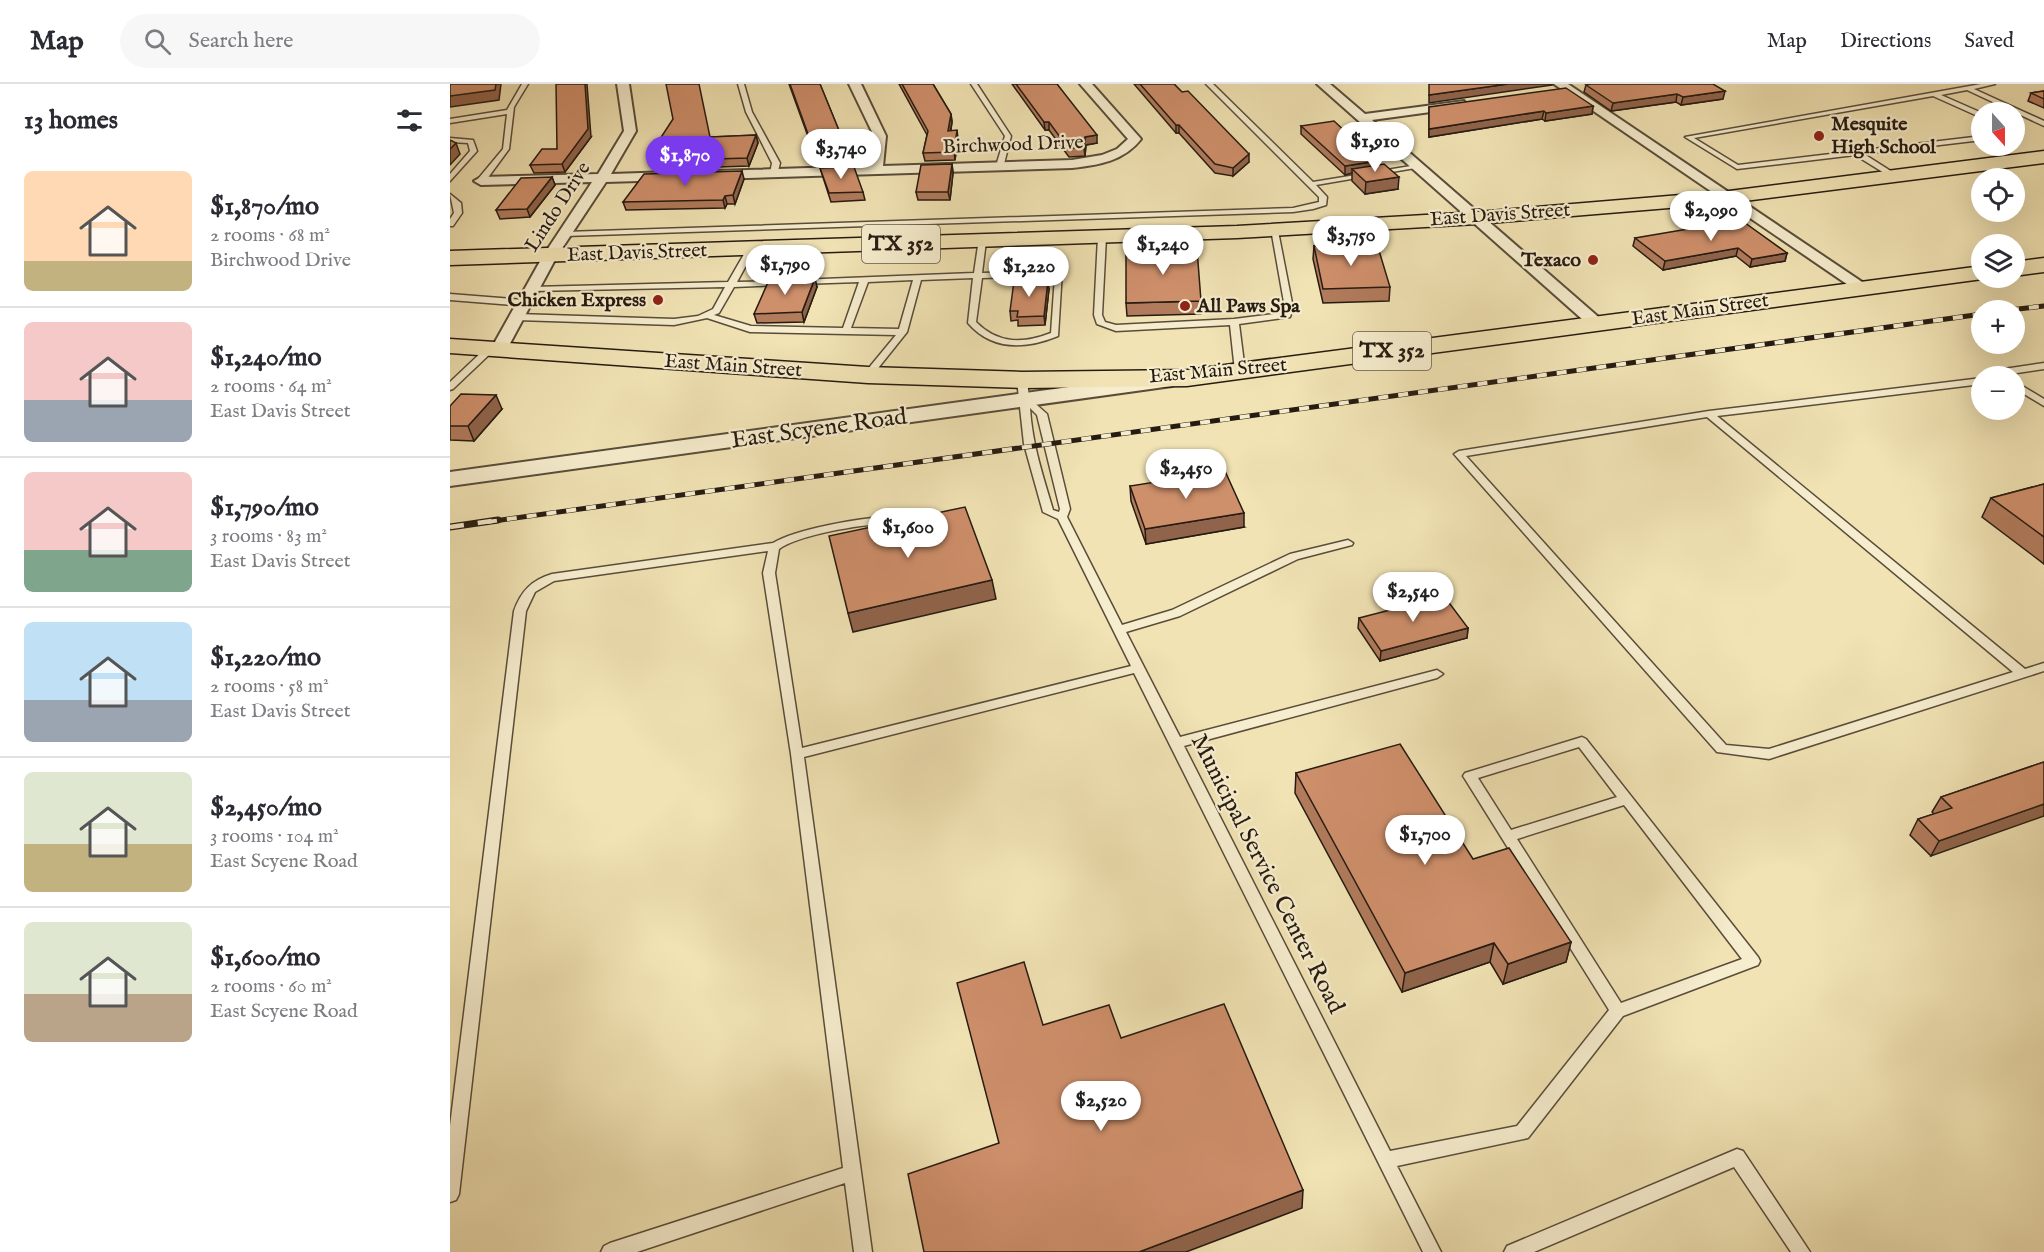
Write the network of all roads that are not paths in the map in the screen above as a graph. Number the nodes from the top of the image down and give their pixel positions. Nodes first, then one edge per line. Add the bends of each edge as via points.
1 (525, 84) edge
2 (623, 84) edge
3 (741, 84) edge
4 (855, 84) edge
5 (974, 84) edge
6 (1086, 84) edge
7 (1209, 84) edge
8 (1323, 84) edge
9 (1958, 84) edge
10 (1992, 84) edge
11 (1563, 86) edge
12 (1589, 86) edge
13 (1967, 88) junction
14 (1544, 92) edge
15 (1934, 94) junction
16 (1476, 102) edge
17 (510, 112) junction
18 (1971, 112) edge
19 (1362, 118) junction
20 (450, 121) edge
21 (2044, 124) edge
22 (1971, 139) edge
23 (450, 140) edge
24 (1857, 153) junction
25 (2044, 157) edge
26 (1000, 166) junction
27 (1417, 167) junction
28 (876, 170) junction
29 (774, 173) junction
30 (705, 175) edge
31 (682, 176) edge
32 (1894, 177) junction
33 (602, 178) junction
34 (450, 179) edge
35 (481, 181) joint
36 (1311, 184) junction
37 (450, 196) edge
38 (1729, 197) junction
39 (1477, 218) junction
40 (450, 224) edge
41 (1274, 231) junction
42 (565, 234) junction
43 (1102, 237) junction
44 (981, 241) junction
45 (752, 249) junction
46 (550, 256) junction
47 (450, 258) edge
48 (2044, 265) edge
49 (2025, 268) edge
50 (1971, 274) edge
51 (976, 275) junction
52 (918, 277) junction
53 (864, 280) junction
54 (730, 286) junction
55 (1863, 288) junction
56 (450, 297) edge
57 (524, 303) junction
58 (706, 315) junction
59 (1234, 322) junction
60 (1597, 324) junction
61 (846, 331) junction
62 (903, 332) junction
63 (450, 346) edge
64 (495, 349) junction
65 (2044, 366) edge
66 (2025, 370) edge
67 (1240, 371) junction
68 (868, 375) junction
69 (1971, 382) edge
70 (450, 387) edge
71 (1024, 390) junction
72 (2025, 391) edge
73 (2044, 403) edge
74 (1709, 414) junction
75 (450, 479) edge
76 (1062, 517) junction
77 (916, 525) edge
78 (1348, 543) dead end
79 (777, 546) junction
80 (1119, 630) junction
81 (2044, 667) edge
82 (1138, 668) junction
83 (1437, 674) dead end
84 (2023, 674) junction
85 (1176, 743) junction
86 (797, 754) junction
87 (1627, 799) junction
88 (1508, 836) junction
89 (1618, 1011) junction
90 (1385, 1160) junction
91 (852, 1173) junction
92 (450, 1194) edge
93 (1428, 1251) edge
94 (610, 1252) edge
95 (863, 1252) edge
96 (1513, 1252) edge
97 (1801, 1252) edge

1 - 17 lane via 514,98
2 - 33 street, Lindo Drive via 630,131
3 - 29 lane via 749,112 776,163
4 - 28 street via 879,135
5 - 26 lane via 1008,136
6 - 26 street, Birchwood Drive via 1135,139 1123,153 1094,162
7 - 36 lane
8 - 19 street
9 - 13 lane
10 - 13 lane
11 - 12 street
11 - 14 street
11 - 38 street
13 - 15 lane
13 - 21 lane
15 - 18 lane
15 - 24 lane via 1688,136 1737,166
16 - 19 street
17 - 20 lane
17 - 35 lane via 506,148
19 - 27 street
22 - 24 lane
23 - 34 lane via 471,141 474,152
24 - 32 lane
25 - 32 main road, East Davis Street / TX 352
26 - 28 street, Birchwood Drive
27 - 36 lane
27 - 39 street
28 - 29 street, Birchwood Drive
29 - 30 street, Birchwood Drive
31 - 33 street
32 - 38 main road, East Davis Street / TX 352
33 - 35 street
33 - 42 street, Lindo Drive
36 - 42 lane via 1323,197 1323,203 1293,210
37 - 40 lane via 457,203 458,213
38 - 39 main road, East Davis Street / TX 352
38 - 55 street
39 - 41 main road, East Davis Street / TX 352
39 - 60 street
41 - 43 main road, East Davis Street / TX 352
41 - 59 lane via 1289,308 1287,315
42 - 46 street, Lindo Drive
43 - 44 main road, East Davis Street / TX 352
43 - 59 lane via 1098,315 1101,324 1116,327
44 - 45 main road, East Davis Street / TX 352
44 - 51 lane
45 - 46 main road, East Davis Street / TX 352
45 - 54 lane
46 - 47 main road, East Davis Street / TX 352
46 - 57 street, Lindo Drive
48 - 49 main road
50 - 55 main road, East Main Street / TX 352
51 - 51 lane via 972,323 978,330 1002,344 1037,343 1055,334 1059,273
51 - 52 lane
52 - 53 lane
52 - 62 lane
53 - 54 lane
53 - 61 lane
54 - 57 lane
54 - 58 lane via 716,310
55 - 60 main road, East Main Street / TX 352
56 - 57 lane
57 - 58 lane via 674,322
57 - 64 street, Lindo Drive
58 - 61 lane via 750,329
59 - 67 lane
60 - 67 main road, East Main Street / TX 352
61 - 62 lane
62 - 68 lane
63 - 64 main road, East Main Street / TX 352
64 - 68 main road, East Main Street / TX 352
64 - 70 lane
65 - 66 lane
67 - 71 main road, East Main Street / TX 352
68 - 71 main road, East Main Street / TX 352
69 - 74 lane
71 - 75 street, East Scyene Road
71 - 76 lane, Municipal Service Center Road via 1042,414 1065,509
71 - 76 lane, Municipal Service Center Road via 1029,446 1048,512
72 - 73 lane
74 - 84 lane
74 - 84 lane via 1459,454 1722,749 1769,753
76 - 80 lane, Municipal Service Center Road
77 - 79 lane via 879,520 786,540
78 - 80 lane via 1294,556 1176,613
79 - 86 lane via 769,573
79 - 92 lane via 552,578 533,586 524,597
80 - 82 lane, Municipal Service Center Road
81 - 84 lane
82 - 85 lane, Municipal Service Center Road
82 - 86 lane
83 - 85 lane
85 - 90 lane, Municipal Service Center Road
86 - 91 lane
87 - 88 lane
87 - 88 lane via 1582,742 1470,776
87 - 89 lane via 1753,961
88 - 89 lane
89 - 90 lane via 1522,1133
90 - 93 lane, Municipal Service Center Road
91 - 94 lane
91 - 95 lane
96 - 97 lane via 1737,1157

